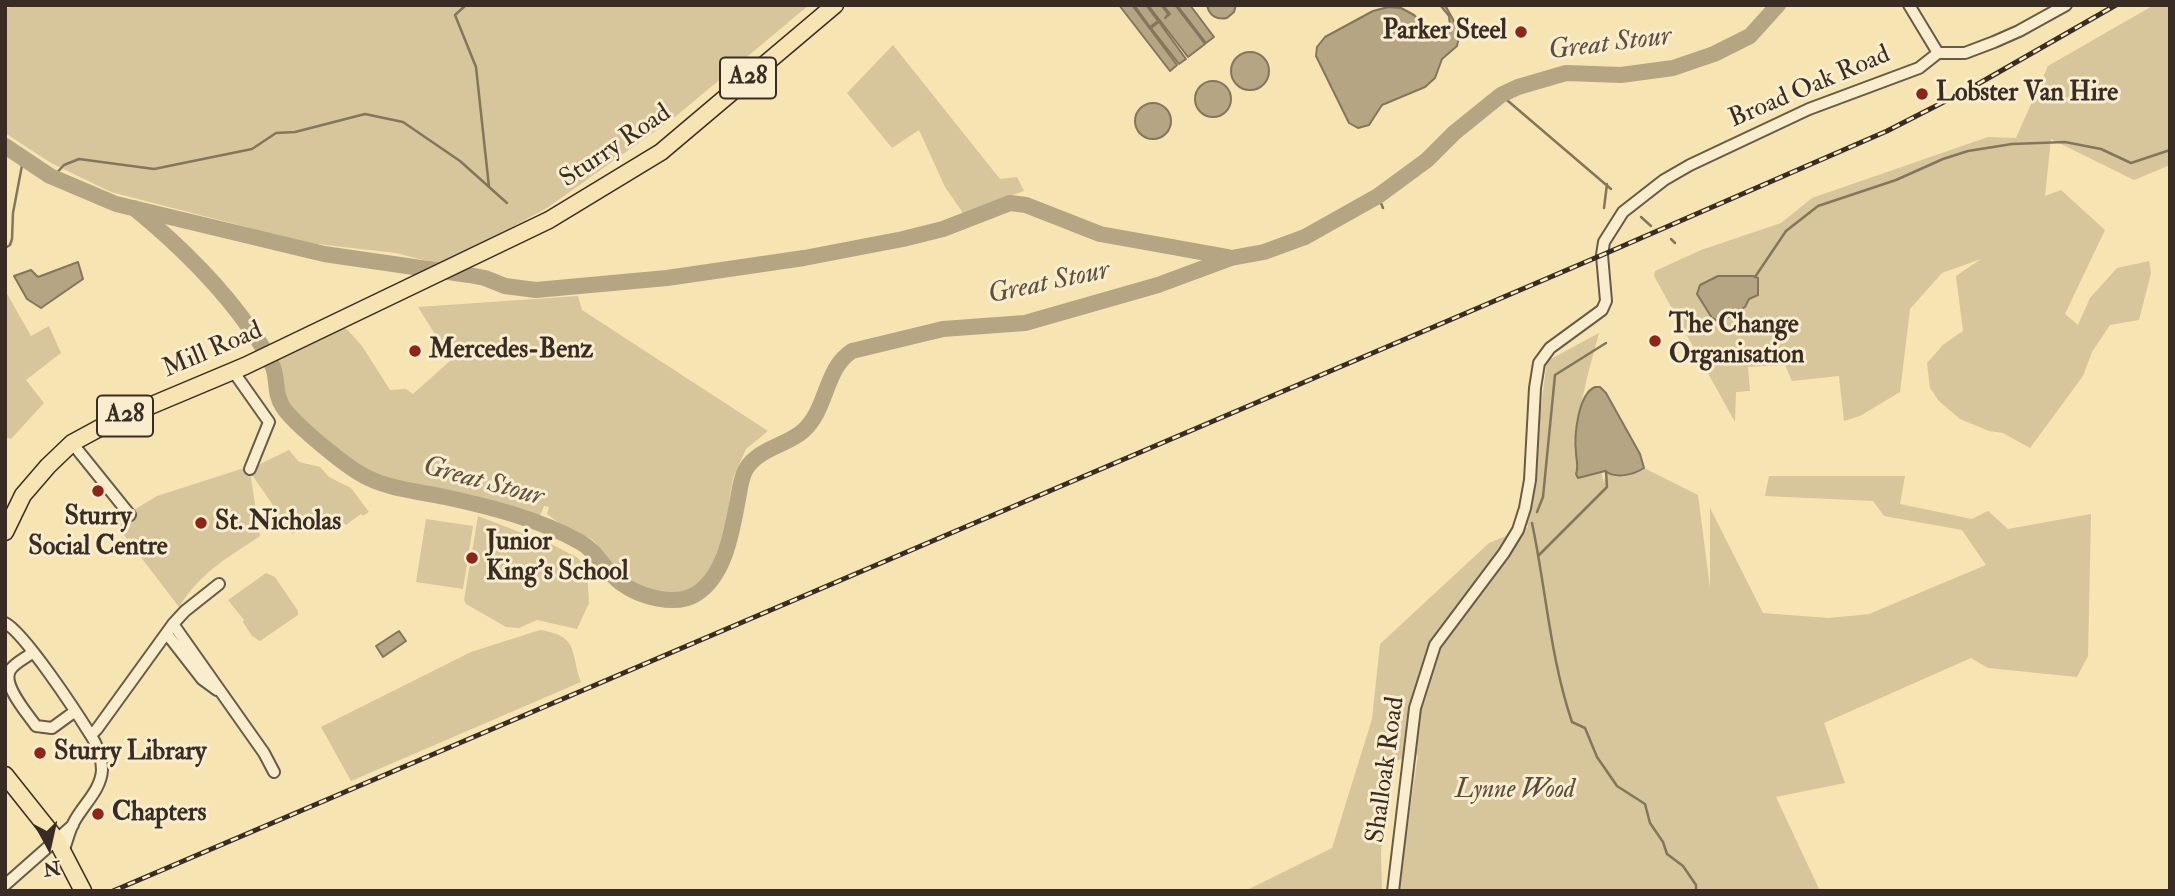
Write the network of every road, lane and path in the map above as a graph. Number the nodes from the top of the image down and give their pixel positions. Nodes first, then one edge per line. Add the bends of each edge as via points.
1 (835, 5) edge
2 (1909, 5) edge
3 (2066, 5) edge
4 (1938, 53) junction
5 (1602, 255) joint
6 (401, 292) joint
7 (239, 368) junction
8 (72, 443) junction
9 (250, 469) dead end
10 (23, 495) junction
11 (5, 508) edge
12 (130, 515) dead end
13 (5, 532) edge
14 (219, 584) dead end
15 (5, 623) edge
16 (170, 629) junction
17 (33, 652) junction
18 (74, 712) junction
19 (91, 735) junction
20 (274, 772) dead end
21 (5, 775) edge
22 (59, 846) junction
23 (6, 884) edge
24 (83, 891) edge
25 (1393, 891) edge

1 - 6 highway, Sturry Road / A28 via 661,152 568,209
2 - 4 street
3 - 4 street, Broad Oak Road via 1994,43 1965,53
4 - 5 street, Broad Oak Road via 1919,68 1809,109 1664,180 1623,212 1604,242
5 - 25 street, Shalloak Road via 1606,301 1602,310 1550,348 1539,363 1530,480 1518,530 1435,645 1415,708
6 - 7 highway, Mill Road / A28
7 - 8 highway, Mill Road / A28
7 - 9 street via 270,422
8 - 10 highway, Mill Road / A28
8 - 12 street
10 - 11 street
10 - 13 highway, A28
14 - 16 street
15 - 17 street
16 - 19 street
16 - 20 street via 225,696
17 - 18 street
17 - 18 street via 7,675 11,692 36,726 51,728
18 - 19 street
19 - 22 street via 101,776
21 - 22 highway
22 - 23 street
22 - 24 highway

